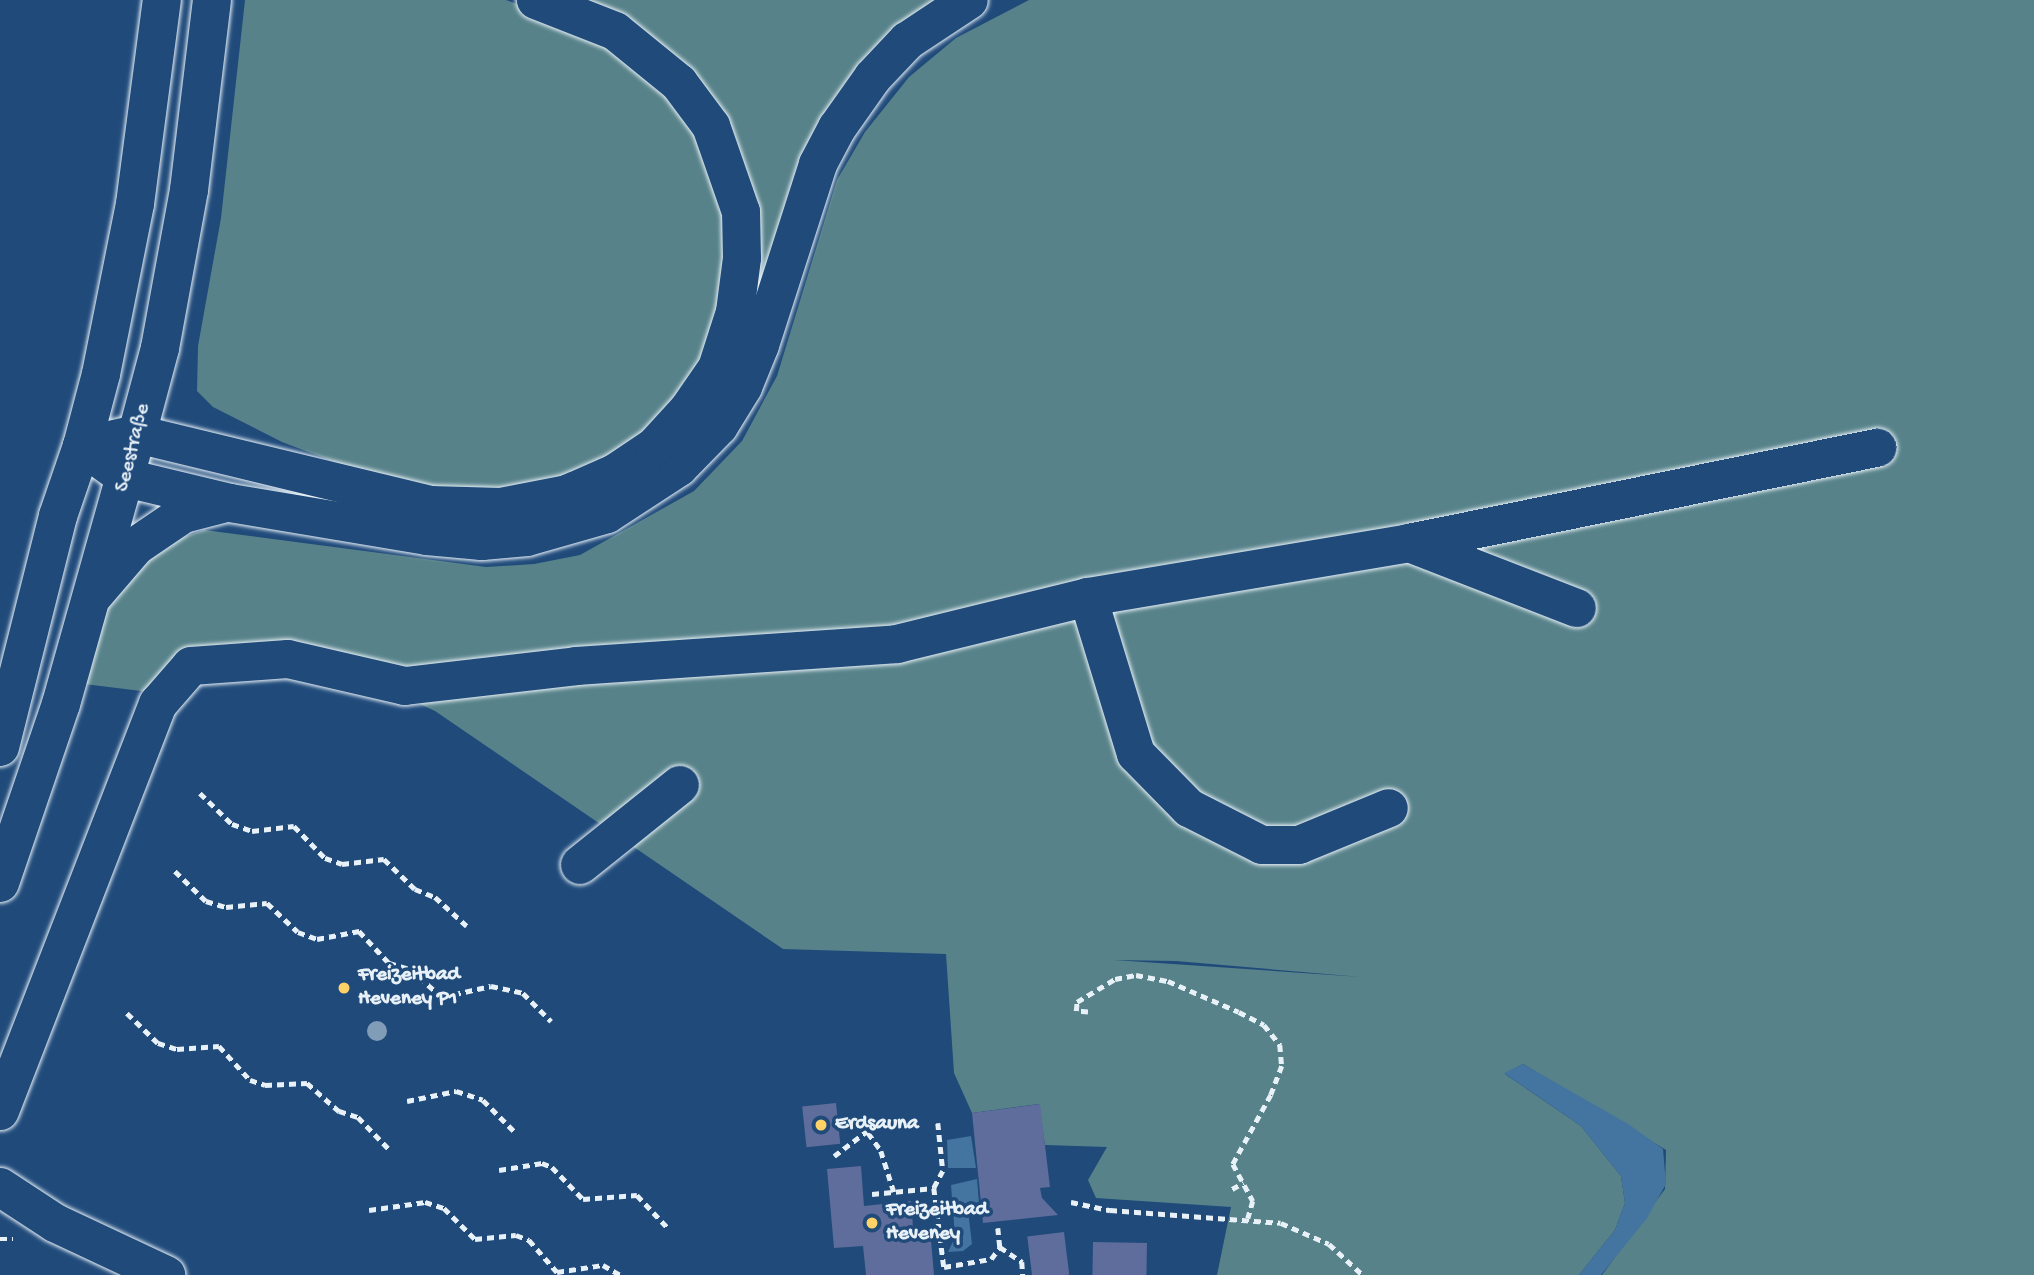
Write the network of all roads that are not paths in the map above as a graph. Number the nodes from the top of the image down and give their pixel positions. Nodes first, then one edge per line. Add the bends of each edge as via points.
1 (536, 0) edge
2 (969, 0) edge
3 (211, 14) edge
4 (161, 16) edge
5 (137, 434) junction
6 (82, 446) junction
7 (1877, 448) dead end
8 (126, 478) junction
9 (230, 503) junction
10 (1409, 543) junction
11 (94, 595) junction
12 (1088, 597) junction
13 (1577, 608) dead end
14 (0, 747) edge
15 (680, 785) dead end
16 (1389, 808) dead end
17 (580, 864) dead end
18 (0, 883) edge
19 (0, 1111) edge
20 (0, 1187) edge
21 (0, 1207) edge
22 (55, 1223) junction
23 (166, 1275) edge

1 - 5 main road via 615,31 679,83 711,125 741,212 742,258 735,312 717,368 688,410 654,447 615,473 567,494 501,507 431,505
2 - 9 main road via 907,40 873,77 837,128 818,164 743,387 719,426 679,467 643,494 572,527 482,541
3 - 5 main road, Seestraße via 189,190 160,348
4 - 6 main road via 135,204
5 - 6 main road
5 - 8 main road, Seestraße
6 - 8 main road
6 - 14 main road via 58,516
7 - 10 main road
8 - 9 main road
8 - 11 main road, Seestraße
9 - 11 main road via 183,514 164,526 136,546
10 - 12 main road
10 - 13 main road
11 - 18 main road, Seestraße
12 - 16 main road via 1136,754 1189,808 1237,834 1274,845 1299,845
12 - 19 main road via 897,644 577,666 405,686 288,659 191,666 158,704
15 - 17 main road
20 - 22 main road
21 - 22 main road
22 - 23 main road

